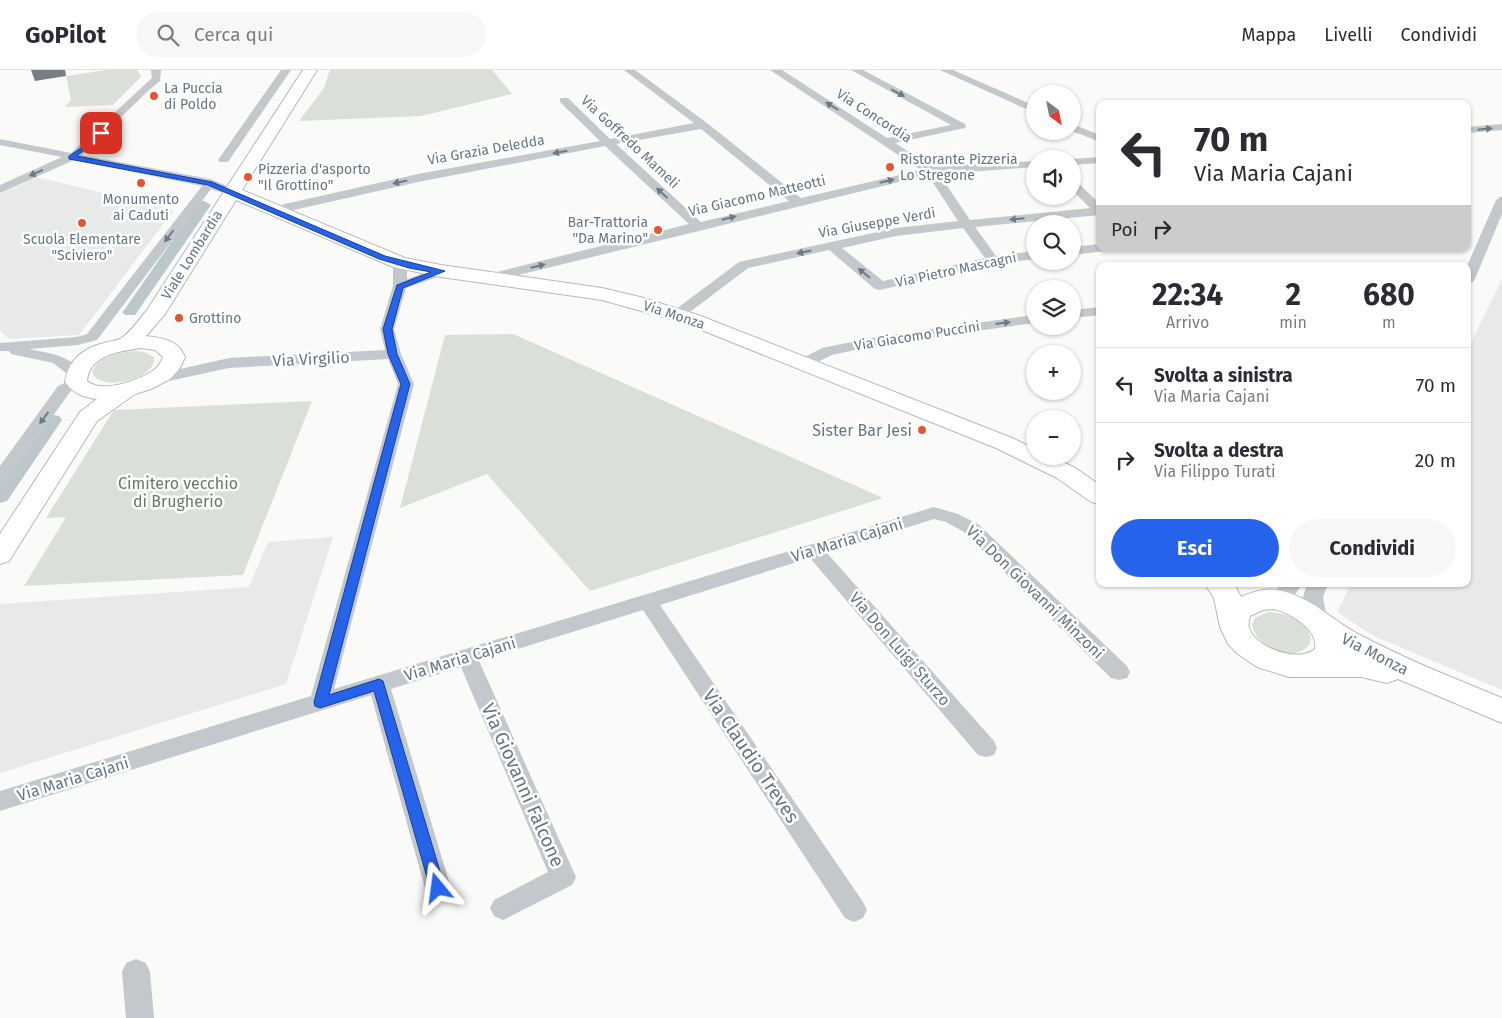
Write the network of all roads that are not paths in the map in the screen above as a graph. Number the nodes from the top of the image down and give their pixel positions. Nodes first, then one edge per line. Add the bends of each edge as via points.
1 (156, 70) edge
2 (286, 70) edge
3 (310, 70) edge
4 (632, 70) edge
5 (775, 70) edge
6 (856, 70) edge
7 (945, 70) edge
8 (146, 75) dead end
9 (144, 88) junction
10 (268, 95) joint
11 (564, 100) dead end
12 (1026, 106) edge
13 (703, 125) junction
14 (1502, 127) edge
15 (1471, 130) edge
16 (1081, 131) edge
17 (1096, 137) edge
18 (888, 141) junction
19 (0, 142) edge
20 (608, 143) junction
21 (72, 157) junction
22 (224, 160) dead end
23 (1096, 160) edge
24 (1081, 161) edge
25 (1026, 165) edge
26 (931, 171) junction
27 (210, 183) junction
28 (0, 189) edge
29 (231, 192) junction
30 (1081, 192) edge
31 (1502, 200) edge
32 (797, 201) junction
33 (1096, 207) edge
34 (276, 210) junction
35 (1096, 211) edge
36 (966, 224) junction
37 (698, 226) junction
38 (832, 246) junction
39 (1096, 248) edge
40 (1081, 250) edge
41 (1026, 256) edge
42 (993, 260) junction
43 (400, 264) junction
44 (441, 271) junction
45 (1471, 271) edge
46 (490, 278) junction
47 (400, 286) junction
48 (1096, 311) edge
49 (1081, 313) edge
50 (155, 314) junction
51 (677, 315) junction
52 (1026, 320) edge
53 (129, 343) junction
54 (0, 347) edge
55 (102, 351) junction
56 (167, 351) junction
57 (393, 354) junction
58 (229, 363) junction
59 (802, 364) junction
60 (155, 379) junction
61 (79, 382) junction
62 (131, 388) junction
63 (88, 417) junction
64 (0, 478) edge
65 (1096, 493) edge
66 (919, 518) joint
67 (814, 550) junction
68 (0, 555) edge
69 (1221, 587) edge
70 (1254, 587) edge
71 (1317, 587) edge
72 (1280, 594) edge
73 (647, 601) junction
74 (1321, 624) junction
75 (1234, 625) junction
76 (467, 657) junction
77 (1304, 666) junction
78 (1119, 672) dead end
79 (1425, 679) junction
80 (379, 684) junction
81 (320, 702) junction
82 (1502, 711) edge
83 (986, 748) dead end
84 (0, 801) edge
85 (438, 888) dead end
86 (503, 908) dead end
87 (854, 910) dead end
88 (136, 972) dead end
89 (140, 1018) edge

1 - 9 street via 157,79
2 - 10 street
3 - 29 street, Viale Lombardia
4 - 13 street
18 -> 5 street, Via Concordia
6 -> 18 street via 961,126
7 - 12 street
8 - 9 street via 148,82
9 - 21 street via 89,145
10 - 22 street
11 - 20 street, Via Goffredo Mameli
13 - 20 street, Via Grazia Deledda
13 - 32 street
15 -> 14 street
16 - 17 street
18 - 26 street, Via Concordia
19 - 21 street
20 -> 34 street, Via Grazia Deledda via 418,178
37 -> 20 street, Via Goffredo Mameli
21 - 27 street
21 -> 28 street
23 - 24 street
25 - 26 street, Via Giacomo Matteotti
32 -> 26 street, Via Giacomo Matteotti
26 - 36 street
27 - 29 street
27 -> 54 street, Viale Lombardia via 92,337
29 - 34 street, Via Monza
29 - 50 street, Viale Lombardia
30 - 33 street
31 - 45 street
37 -> 32 street, Via Giacomo Matteotti
34 - 43 street, Via Monza
35 -> 36 street, Via Giuseppe Verdi
36 - 38 street, Via Giuseppe Verdi via 896,232
36 - 42 street
46 -> 37 street, Via Giacomo Matteotti
42 -> 38 street, Via Pietro Mascagni via 880,286
38 -> 51 street, Via Giuseppe Verdi via 744,265
39 - 40 street
41 - 42 street, Via Pietro Mascagni
43 - 44 street, Via Monza
43 - 47 street
44 - 46 street, Via Monza
44 - 47 street
46 - 51 street, Via Monza via 602,294
47 - 57 street via 387,329
48 - 49 street
50 - 53 street, Viale Lombardia
50 - 56 street, Viale Lombardia via 154,333
51 - 59 street, Via Monza
59 -> 52 street, Via Giacomo Puccini via 827,351 882,340
53 - 55 street
53 - 56 main road via 146,342
54 - 55 street
54 - 61 street via 58,360
55 - 61 street via 80,366
56 - 58 street, Via Virgilio
56 - 60 street via 169,368
57 - 58 street, Via Virgilio
57 - 81 street via 406,384
58 - 60 street, Via Virgilio
59 - 65 street, Via Monza via 1004,443 1066,474
60 - 62 street
61 - 62 street via 99,392
61 - 63 street
61 -> 64 street via 64,389
62 - 63 street
63 - 68 street
66 - 67 street, Via Maria Cajani
66 - 78 street, Via Don Giovanni Minzoni via 934,513 971,528
67 - 73 street, Via Maria Cajani
67 - 83 street, Via Don Luigi Sturzo
69 - 75 street via 1230,602
70 - 72 street
71 - 74 street via 1312,604
72 - 74 street
72 - 75 street via 1252,602 1237,611
73 - 76 street, Via Maria Cajani
73 - 87 street, Via Claudio Treves
74 - 77 street via 1330,639 1331,649 1317,663
74 - 79 street, Via Monza via 1352,645
75 - 77 street via 1239,638 1267,660 1286,666
76 - 80 street, Via Maria Cajani
76 - 86 street, Via Giovanni Falcone via 563,877
77 - 79 street, Via Monza via 1361,666
79 - 82 street, Via Monza
80 - 81 street, Via Maria Cajani
80 - 85 street
81 - 84 street, Via Maria Cajani
88 - 89 street

